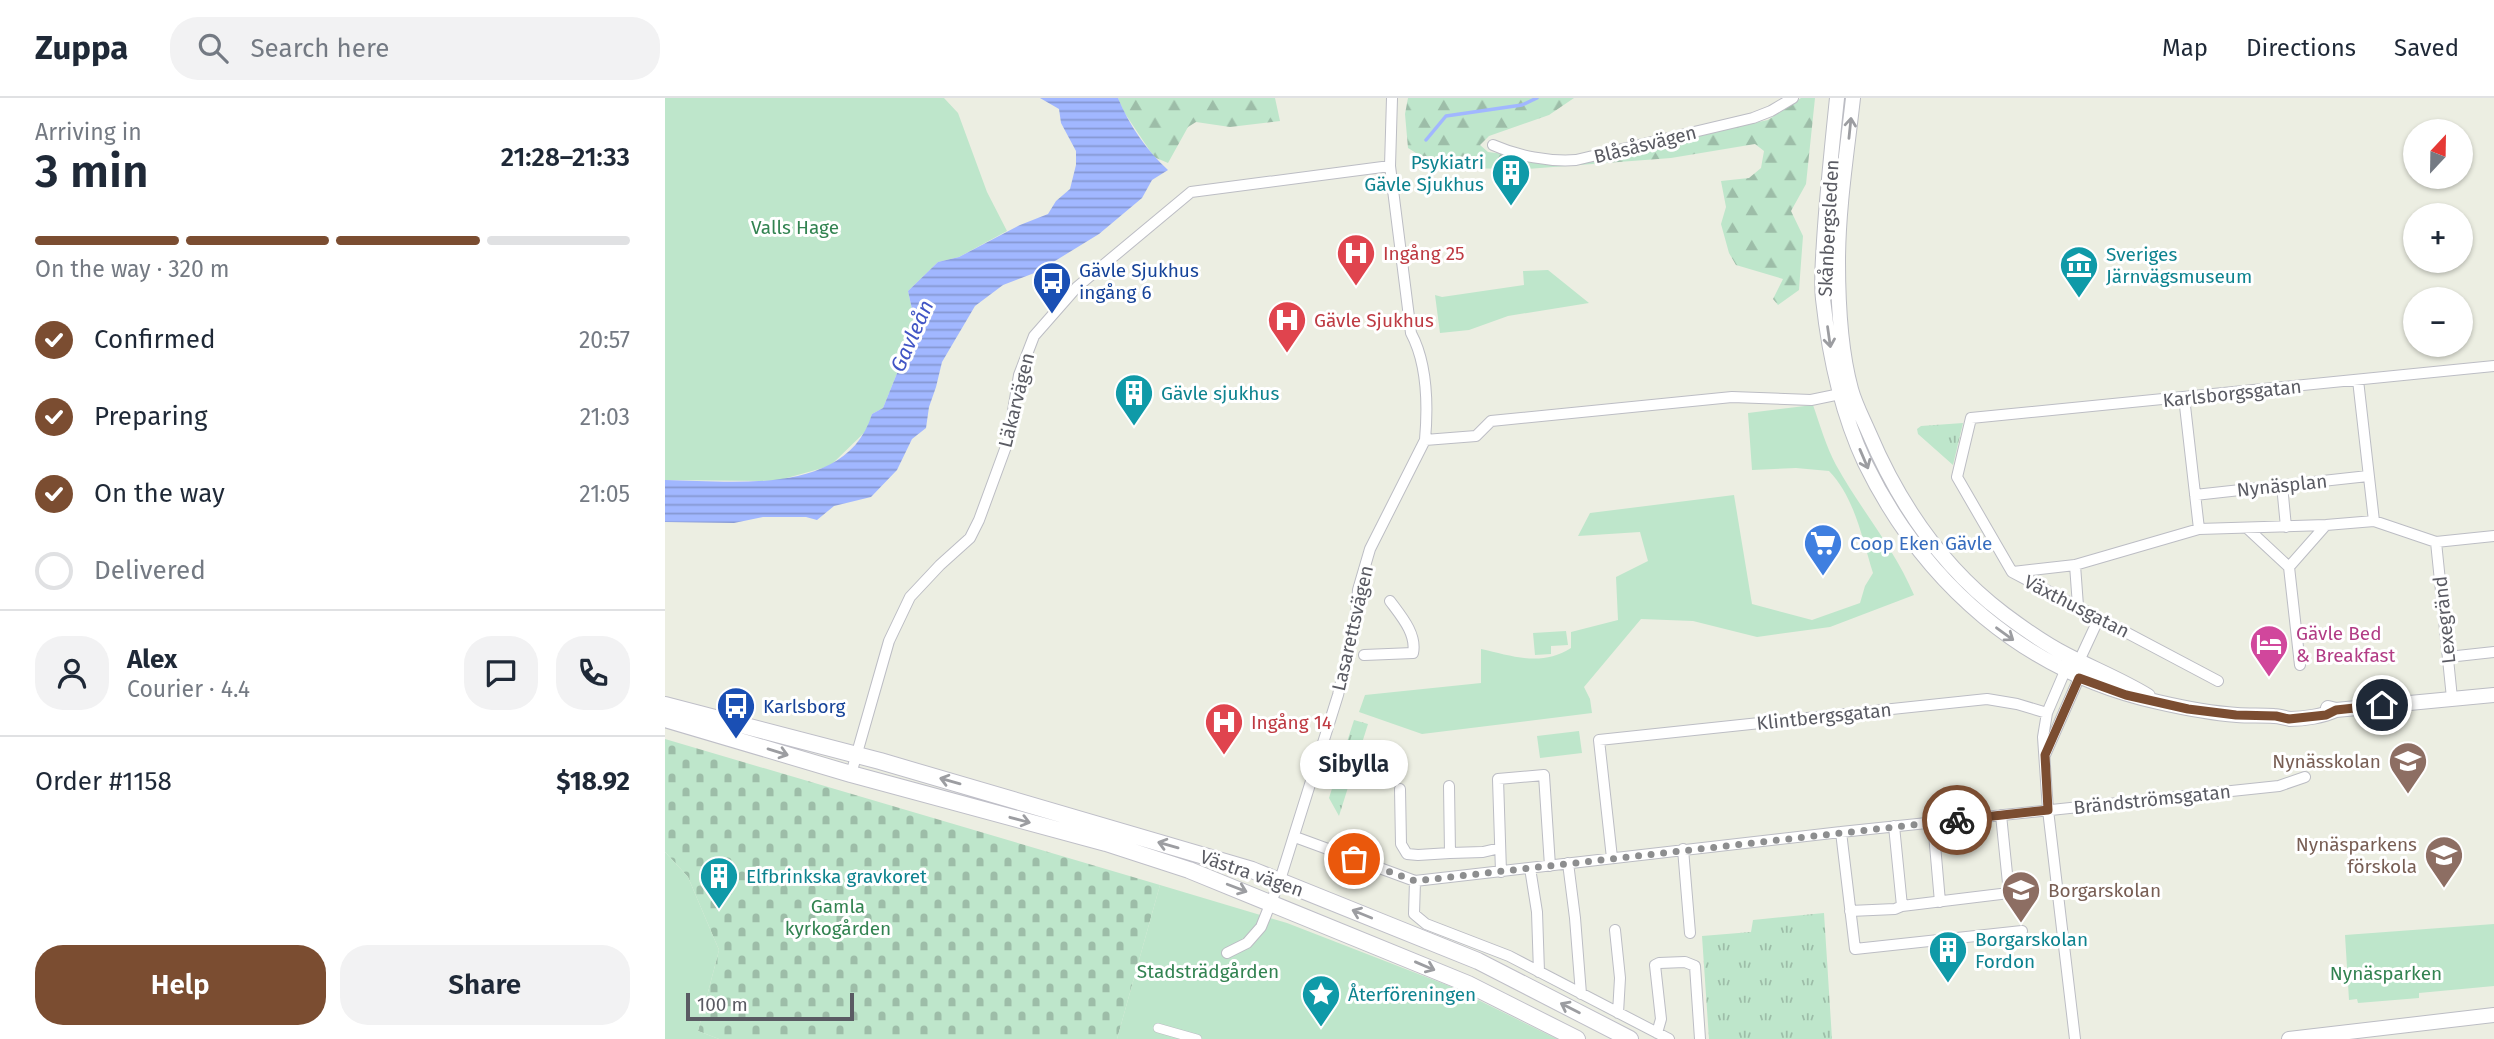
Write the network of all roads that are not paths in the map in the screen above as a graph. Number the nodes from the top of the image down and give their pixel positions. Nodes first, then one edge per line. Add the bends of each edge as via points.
1 (1392, 98) edge
2 (1793, 98) edge
3 (1837, 98) edge
4 (1853, 98) edge
5 (1493, 145) dead end
6 (1390, 166) junction
7 (2494, 366) edge
8 (2358, 380) junction
9 (1846, 393) junction
10 (2183, 397) junction
11 (1971, 418) joint
12 (1425, 440) junction
13 (2368, 476) junction
14 (2282, 485) junction
15 (2196, 495) junction
16 (2374, 521) junction
17 (2326, 525) junction
18 (2286, 527) junction
19 (2247, 528) junction
20 (2199, 529) junction
21 (2494, 537) edge
22 (2435, 542) junction
23 (2075, 565) junction
24 (2289, 567) junction
25 (2012, 572) junction
26 (1390, 601) dead end
27 (2078, 606) junction
28 (2099, 618) junction
29 (2494, 652) edge
30 (1364, 655) dead end
31 (2448, 657) junction
32 (2079, 661) junction
33 (2300, 666) dead end
34 (2065, 671) junction
35 (2079, 678) junction
36 (2218, 681) dead end
37 (2494, 695) edge
38 (2452, 698) junction
39 (2158, 702) junction
40 (665, 705) edge
41 (2047, 713) junction
42 (665, 719) edge
43 (856, 754) junction
44 (2045, 755) junction
45 (851, 774) junction
46 (2305, 777) dead end
47 (1449, 786) dead end
48 (1400, 789) dead end
49 (2048, 810) junction
50 (2001, 815) junction
51 (1933, 822) junction
52 (1894, 826) junction
53 (1841, 832) junction
54 (1295, 837) junction
55 (1500, 848) junction
56 (1683, 849) junction
57 (1450, 853) junction
58 (1407, 854) junction
59 (1612, 858) junction
60 (1568, 863) junction
61 (1550, 866) junction
62 (1530, 868) junction
63 (1501, 872) junction
64 (1399, 875) junction
65 (1280, 880) junction
66 (1415, 881) junction
67 (1940, 902) junction
68 (1271, 903) junction
69 (1902, 906) junction
70 (1850, 911) junction
71 (1615, 930) dead end
72 (2022, 931) dead end
73 (1691, 933) dead end
74 (1227, 953) dead end
75 (1539, 972) junction
76 (1581, 994) junction
77 (1618, 1013) junction
78 (2494, 1014) edge
79 (1158, 1028) dead end
80 (1657, 1033) junction
81 (2346, 1036) edge
82 (1197, 1039) edge
83 (1577, 1039) edge
84 (1630, 1039) edge
85 (1669, 1039) edge
86 (1700, 1039) edge
87 (2075, 1039) edge
88 (2289, 1039) edge

1 - 6 street, Lasarettsvägen
2 - 5 street, Blåsåsvägen via 1753,118 1576,160 1508,152
3 -> 9 street, Skånbergsleden via 1823,296 1833,363
9 -> 4 street, Skånbergsleden via 1838,261
6 - 12 street, Lasarettsvägen via 1411,333 1420,350
6 - 43 street, Läkarvägen via 1191,192 1076,287 1034,336 1019,375 1008,441 975,529 910,597 889,642
7 - 8 street, Karlsborgsgatan
8 - 10 street, Karlsborgsgatan
8 - 13 street
9 - 12 street via 1811,400 1732,397 1492,421 1476,436
9 - 32 street, Skånbergsleden via 1902,501 1948,562 2006,616
9 -> 34 street, Skånbergsleden via 1864,461 1919,550 1976,610
10 - 11 street, Karlsborgsgatan
10 - 15 street
11 - 25 street, Växthusgatan via 1957,477
12 - 54 street, Lasarettsvägen via 1370,550 1338,695
13 - 14 street, Nynäsplan
13 - 16 street
14 - 15 street, Nynäsplan
14 - 18 street
15 - 20 street
16 - 17 street, Nynäsplan
16 - 22 street
17 - 18 street, Nynäsplan
17 - 24 street
18 - 19 street, Nynäsplan
19 - 20 street, Nynäsplan
19 - 24 street, Nynäsplan
20 - 23 street, Nynäsplan
21 - 22 street
22 - 31 street, Lexegränd
23 - 25 street, Nynäsplan
23 - 27 street
24 - 33 street
25 - 27 street, Växthusgatan
26 - 30 street via 1405,621 1415,644 1413,653
27 - 28 street, Växthusgatan
28 - 32 street
28 - 36 street, Växthusgatan
29 - 31 street
31 - 38 street, Lexegränd
32 - 34 street
32 - 35 street
32 - 39 street, Skånbergsleden
34 - 35 street, Skånbergsleden
34 - 41 street
35 - 39 street, Skånbergsleden
35 - 44 street
37 - 38 street, Skånbergsleden
38 - 39 street, Skånbergsleden via 2289,710 2276,716 2218,713
40 - 43 main road, Västra vägen
41 - 44 street
41 - 59 street, Klintbergsgatan via 1987,699 1599,740
42 -> 45 main road, Västra vägen
43 - 45 street
65 -> 43 main road, Västra vägen
44 - 49 street
45 -> 68 main road, Västra vägen via 1106,843
46 - 49 street, Brändströmsgatan via 2279,786
47 - 57 street
48 - 58 street via 1401,844
49 - 50 street, Brändströmsgatan
49 - 87 street
50 - 51 street, Brändströmsgatan
50 - 67 street via 2009,893
51 - 52 street, Brändströmsgatan
51 - 67 street
52 - 53 street, Brändströmsgatan
52 - 69 street
53 - 56 street, Brändströmsgatan
53 - 70 street
54 - 64 street, Brändströmsgatan
54 - 65 street, Lasarettsvägen
55 - 57 street
55 - 61 street via 1498,779 1544,775
55 - 63 street
56 - 59 street, Brändströmsgatan
56 - 73 street
57 - 58 street
58 - 64 street
59 - 60 street, Brändströmsgatan
60 - 61 street, Brändströmsgatan
60 - 76 street
61 - 62 street, Brändströmsgatan
62 - 63 street, Brändströmsgatan
62 - 75 street
63 - 66 street, Brändströmsgatan
64 - 66 street, Brändströmsgatan
65 - 68 street, Lasarettsvägen
84 -> 65 main road, Västra vägen via 1478,961
66 - 75 street via 1414,914 1426,924
67 - 69 street
68 - 74 street, Lasarettsvägen via 1261,927 1247,943
68 -> 83 main road, Västra vägen via 1468,984
69 - 70 street
70 - 72 street via 1855,949
71 - 77 street
75 - 76 street
76 - 77 street
77 - 80 street
78 - 81 street via 2359,1029
79 - 82 street
80 - 85 street
80 - 86 street via 1661,1019 1655,965 1685,962 1695,967
81 - 88 street

